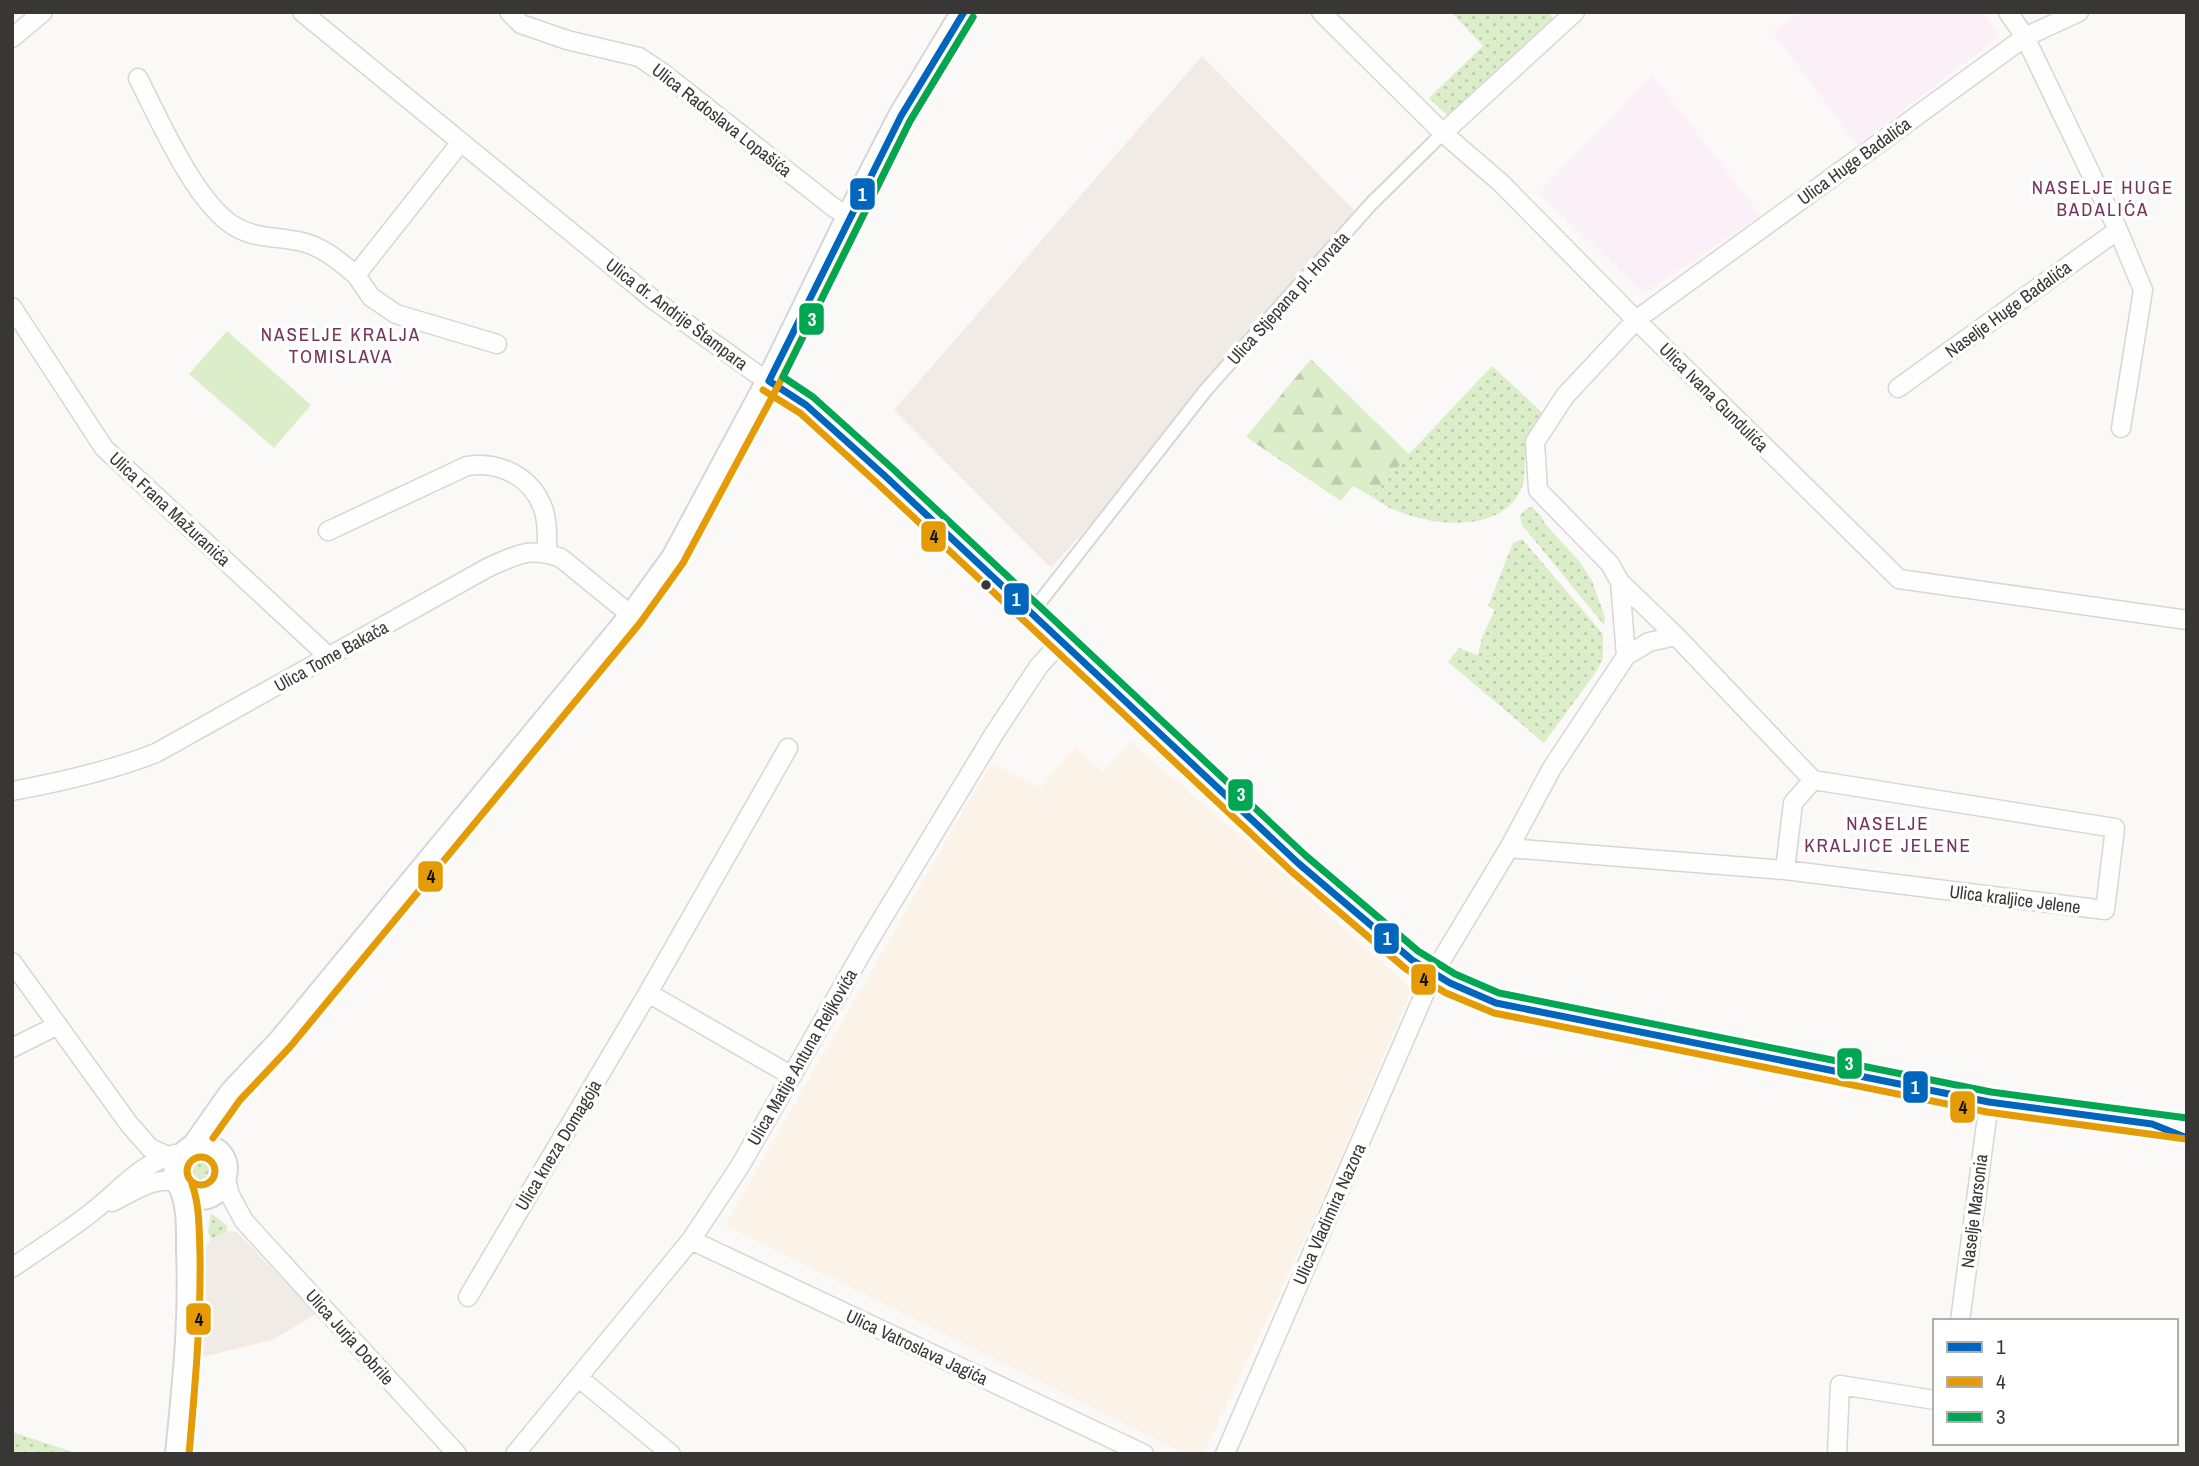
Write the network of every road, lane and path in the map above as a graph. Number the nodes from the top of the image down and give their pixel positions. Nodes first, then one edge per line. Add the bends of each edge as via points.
1 (43, 12) edge
2 (302, 12) edge
3 (509, 12) edge
4 (964, 12) edge
5 (1321, 12) edge
6 (1575, 12) edge
7 (2008, 12) edge
8 (2079, 12) edge
9 (2025, 37) junction
10 (12, 38) edge
11 (138, 78) dead end
12 (1443, 133) junction
13 (461, 142) junction
14 (849, 217) junction
15 (2118, 230) junction
16 (356, 275) junction
17 (12, 307) edge
18 (1636, 320) junction
19 (498, 344) dead end
20 (769, 381) junction
21 (1898, 388) dead end
22 (2121, 428) dead end
23 (328, 531) dead end
24 (547, 552) junction
25 (1620, 582) junction
26 (1032, 612) junction
27 (632, 616) junction
28 (2187, 620) edge
29 (1676, 636) junction
30 (1062, 641) junction
31 (1626, 656) junction
32 (329, 657) junction
33 (788, 748) dead end
34 (1813, 780) junction
35 (12, 791) edge
36 (1508, 848) junction
37 (1785, 870) junction
38 (12, 962) edge
39 (1433, 974) junction
40 (648, 993) junction
41 (58, 1024) junction
42 (282, 1040) junction
43 (12, 1048) edge
44 (792, 1076) junction
45 (1989, 1102) junction
46 (2152, 1124) junction
47 (2187, 1129) edge
48 (2187, 1138) edge
49 (182, 1152) junction
50 (223, 1167) junction
51 (180, 1186) junction
52 (206, 1195) junction
53 (93, 1212) junction
54 (244, 1220) junction
55 (691, 1240) junction
56 (12, 1268) edge
57 (190, 1277) junction
58 (468, 1297) dead end
59 (1960, 1319) edge
60 (579, 1378) junction
61 (1933, 1400) edge
62 (178, 1454) edge
63 (457, 1454) edge
64 (515, 1454) edge
65 (671, 1454) edge
66 (1144, 1454) edge
67 (1225, 1454) edge
68 (1838, 1454) edge

1 - 10 street
2 - 13 street, Ulica dr. Andrije Štampara
3 - 14 street, Ulica Radoslava Lopašića via 532,28 639,57
4 - 14 main road via 901,116
5 - 12 street, Ulica Ivana Gundulića
6 - 12 street, Ulica Stjepana pl. Horvata
7 - 9 street
8 - 9 street, Ulica Huge Badalića
9 - 15 street
9 - 18 street, Ulica Huge Badalića
11 - 16 street via 203,197 233,226 255,235 306,243
12 - 18 street, Ulica Ivana Gundulića via 1501,183
12 - 26 street, Ulica Stjepana pl. Horvata via 1371,204 1205,391
13 - 16 street
13 - 20 street, Ulica dr. Andrije Štampara via 654,299
14 - 20 main road
15 - 21 street, Naselje Huge Badalića
15 - 22 street via 2143,290
16 - 19 street via 371,297 396,314
17 - 32 street, Ulica Frana Mažuranića via 104,448
18 - 25 street via 1565,396 1535,442 1538,490 1610,564
18 - 28 street, Ulica Ivana Gundulića via 1899,579
20 - 26 street, Ulica dr. Andrije Štampara via 815,413
20 - 27 main road via 674,558
23 - 24 street via 467,466 483,464 519,475 530,486 543,508
24 - 27 street via 561,558
24 - 32 street, Ulica Tome Bakača via 531,551 489,567
25 - 29 street
25 - 31 street
26 - 30 street, Ulica dr. Andrije Štampara
27 - 42 main road
29 - 31 street via 1649,642
29 - 34 street
30 - 39 street, Ulica dr. Andrije Štampara via 1298,863
30 - 44 street, Ulica Matije Antuna Reljkovića via 1039,666 994,734
31 - 36 street via 1552,768
32 - 35 street, Ulica Tome Bakača via 156,753 60,782
33 - 40 street, Ulica kneza Domagoja
34 - 37 street via 1793,803
34 - 37 street, Ulica kraljice Jelene via 2115,828 2105,910
36 - 37 street, Ulica kraljice Jelene
36 - 39 street
38 - 41 street
39 - 45 street, Ulica dr. Andrije Štampara via 1496,1003
39 - 67 street, Ulica Vladimira Nazora
40 - 44 street
40 - 58 street, Ulica kneza Domagoja
41 - 43 street
41 - 49 street via 150,1148
42 - 49 main road
42 - 50 main road via 225,1127 220,1142
44 - 55 street, Ulica Matije Antuna Reljkovića
45 - 46 street, Ulica dr. Andrije Štampara
45 - 59 street, Naselje Marsonia
46 - 47 street, Ulica dr. Andrije Štampara
46 - 48 street, Ulica dr. Andrije Štampara
49 - 50 main road via 209,1148
49 - 51 main road via 176,1167
49 - 53 street via 138,1173
50 - 52 main road via 218,1189
50 - 54 street, Ulica Jurja Dobrile via 230,1195
51 - 52 main road via 193,1195
51 - 53 street via 165,1179 155,1181
51 - 57 main road via 188,1205
52 - 54 street, Ulica Jurja Dobrile
52 - 57 main road
53 - 56 street
54 - 63 street, Ulica Jurja Dobrile
55 - 60 street, Ulica Matije Antuna Reljkovića
55 - 66 street, Ulica Vatroslava Jagića
57 - 62 main road via 190,1341
60 - 64 street, Ulica Matije Antuna Reljkovića
60 - 65 street
61 - 68 street via 1840,1385

